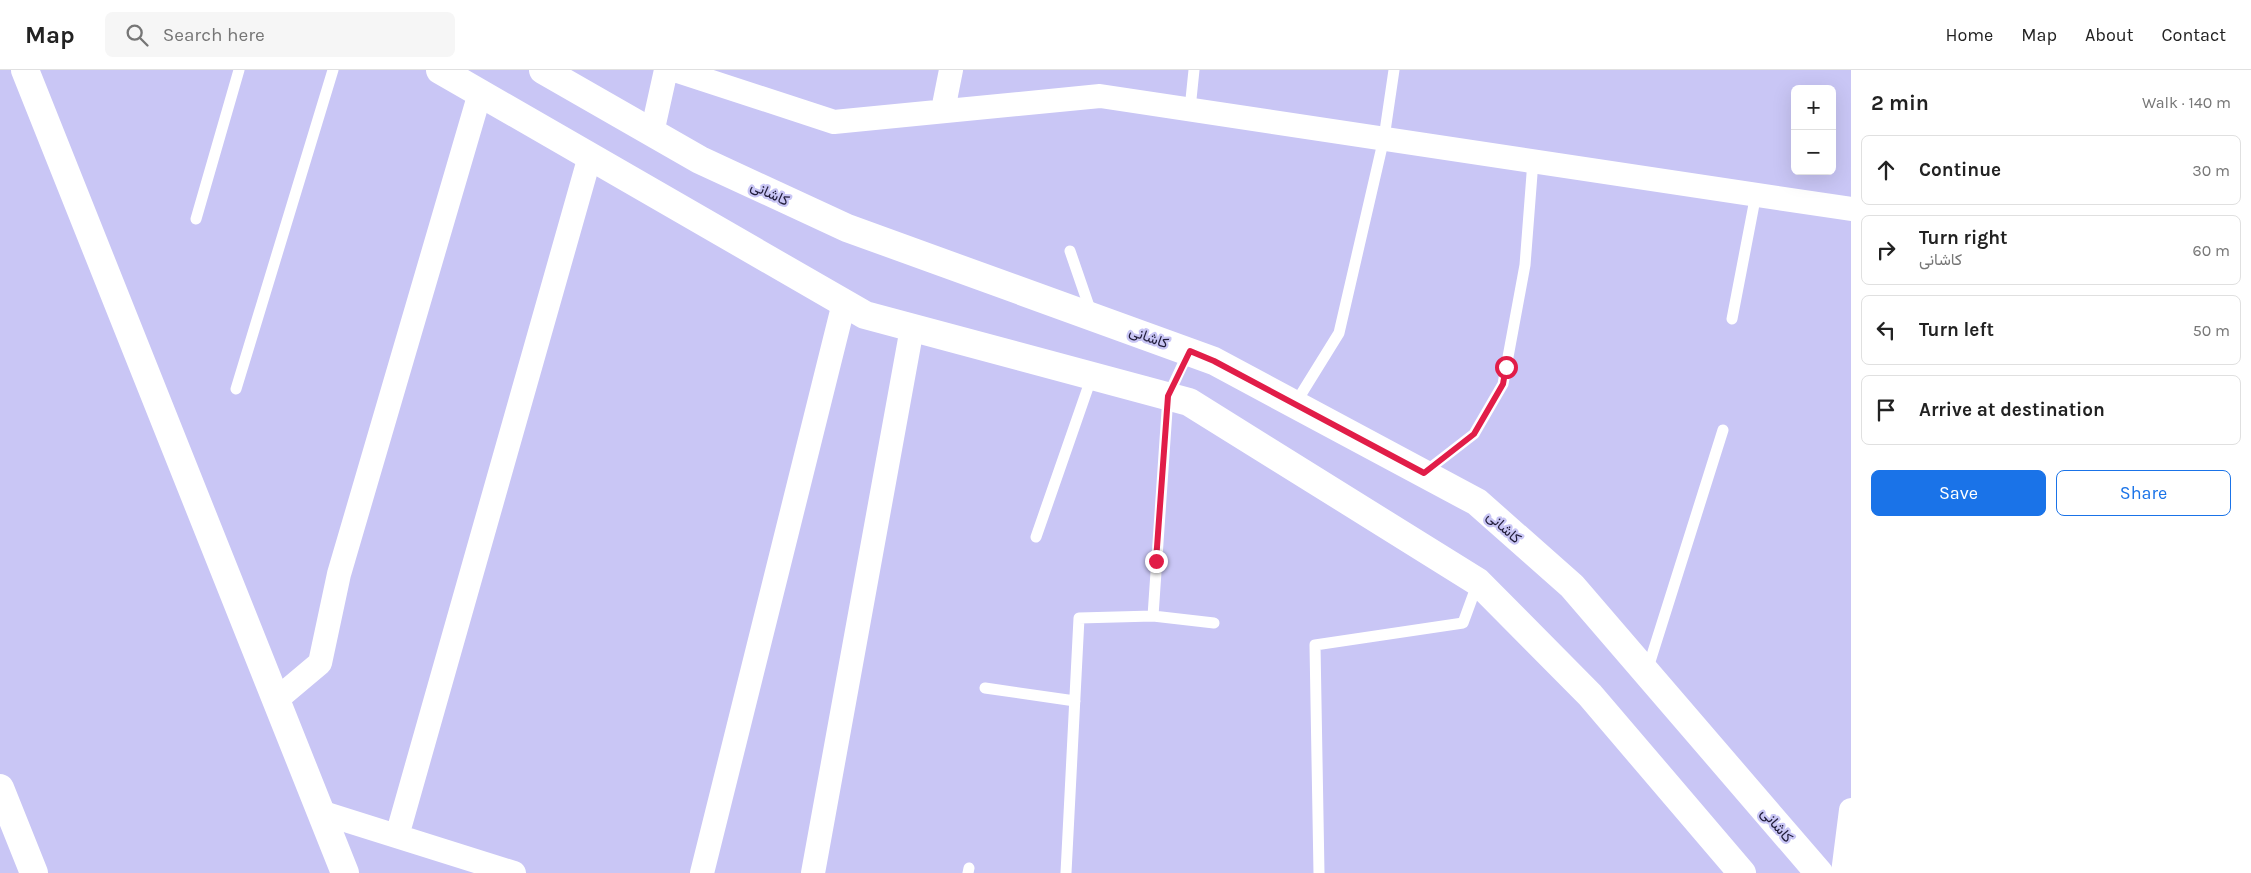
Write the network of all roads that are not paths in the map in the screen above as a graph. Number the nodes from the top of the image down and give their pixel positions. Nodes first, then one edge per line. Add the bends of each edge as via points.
1 (25, 70) edge
2 (239, 70) edge
3 (333, 70) edge
4 (440, 70) edge
5 (543, 70) edge
6 (666, 70) edge
7 (675, 70) edge
8 (951, 70) edge
9 (1194, 70) edge
10 (1394, 70) edge
11 (480, 93) junction
12 (1190, 109) junction
13 (943, 110) junction
14 (652, 133) junction
15 (1384, 138) junction
16 (590, 156) junction
17 (1533, 161) junction
18 (1756, 194) junction
19 (1851, 209) edge
20 (196, 219) dead end
21 (1070, 251) dead end
22 (844, 303) junction
23 (1093, 316) junction
24 (1732, 319) dead end
25 (912, 328) junction
26 (1190, 351) junction
27 (1092, 376) junction
28 (236, 389) dead end
29 (1168, 396) junction
30 (1294, 404) junction
31 (1723, 430) dead end
32 (1424, 473) junction
33 (1036, 537) dead end
34 (1478, 582) junction
35 (1152, 616) junction
36 (1214, 623) dead end
37 (1646, 672) junction
38 (985, 688) dead end
39 (276, 700) junction
40 (1075, 701) junction
41 (0, 788) edge
42 (1851, 810) edge
43 (320, 812) junction
44 (397, 836) junction
45 (34, 873) edge
46 (345, 873) edge
47 (514, 873) edge
48 (702, 873) edge
49 (813, 873) edge
50 (1066, 873) edge
51 (1319, 873) edge
52 (1742, 873) edge
53 (1819, 873) edge
54 (1843, 873) edge

1 - 39 street
2 - 20 lane
3 - 28 lane
4 - 11 street
5 - 14 street, کاشانی
6 - 14 street
7 - 13 street via 834,122
8 - 13 street
9 - 12 lane
10 - 15 lane
11 - 16 street
11 - 39 street via 339,574 320,663
12 - 13 street via 1100,96
12 - 15 street
14 - 23 street, کاشانی via 700,160 848,228
15 - 17 street
15 - 30 lane via 1339,333
16 - 22 street
16 - 44 street
17 - 18 street
17 - 32 lane via 1524,265 1503,384 1474,434
18 - 19 street
18 - 24 lane
21 - 23 lane
22 - 25 street via 865,315
22 - 48 street
23 - 26 street, کاشانی
25 - 27 street
25 - 49 street
26 - 29 lane
26 - 30 street, کاشانی
27 - 29 street
27 - 33 lane
29 - 34 street via 1189,402
29 - 35 lane
30 - 32 street, کاشانی
31 - 37 lane
32 - 37 street, کاشانی via 1477,502 1572,586
34 - 51 lane via 1463,623 1315,645
34 - 52 street via 1590,695
35 - 36 lane
35 - 40 lane via 1079,618
37 - 53 street, کاشانی
38 - 40 lane
39 - 43 street
40 - 50 lane
41 - 45 street
42 - 54 street
43 - 44 street
43 - 46 street
44 - 47 street

